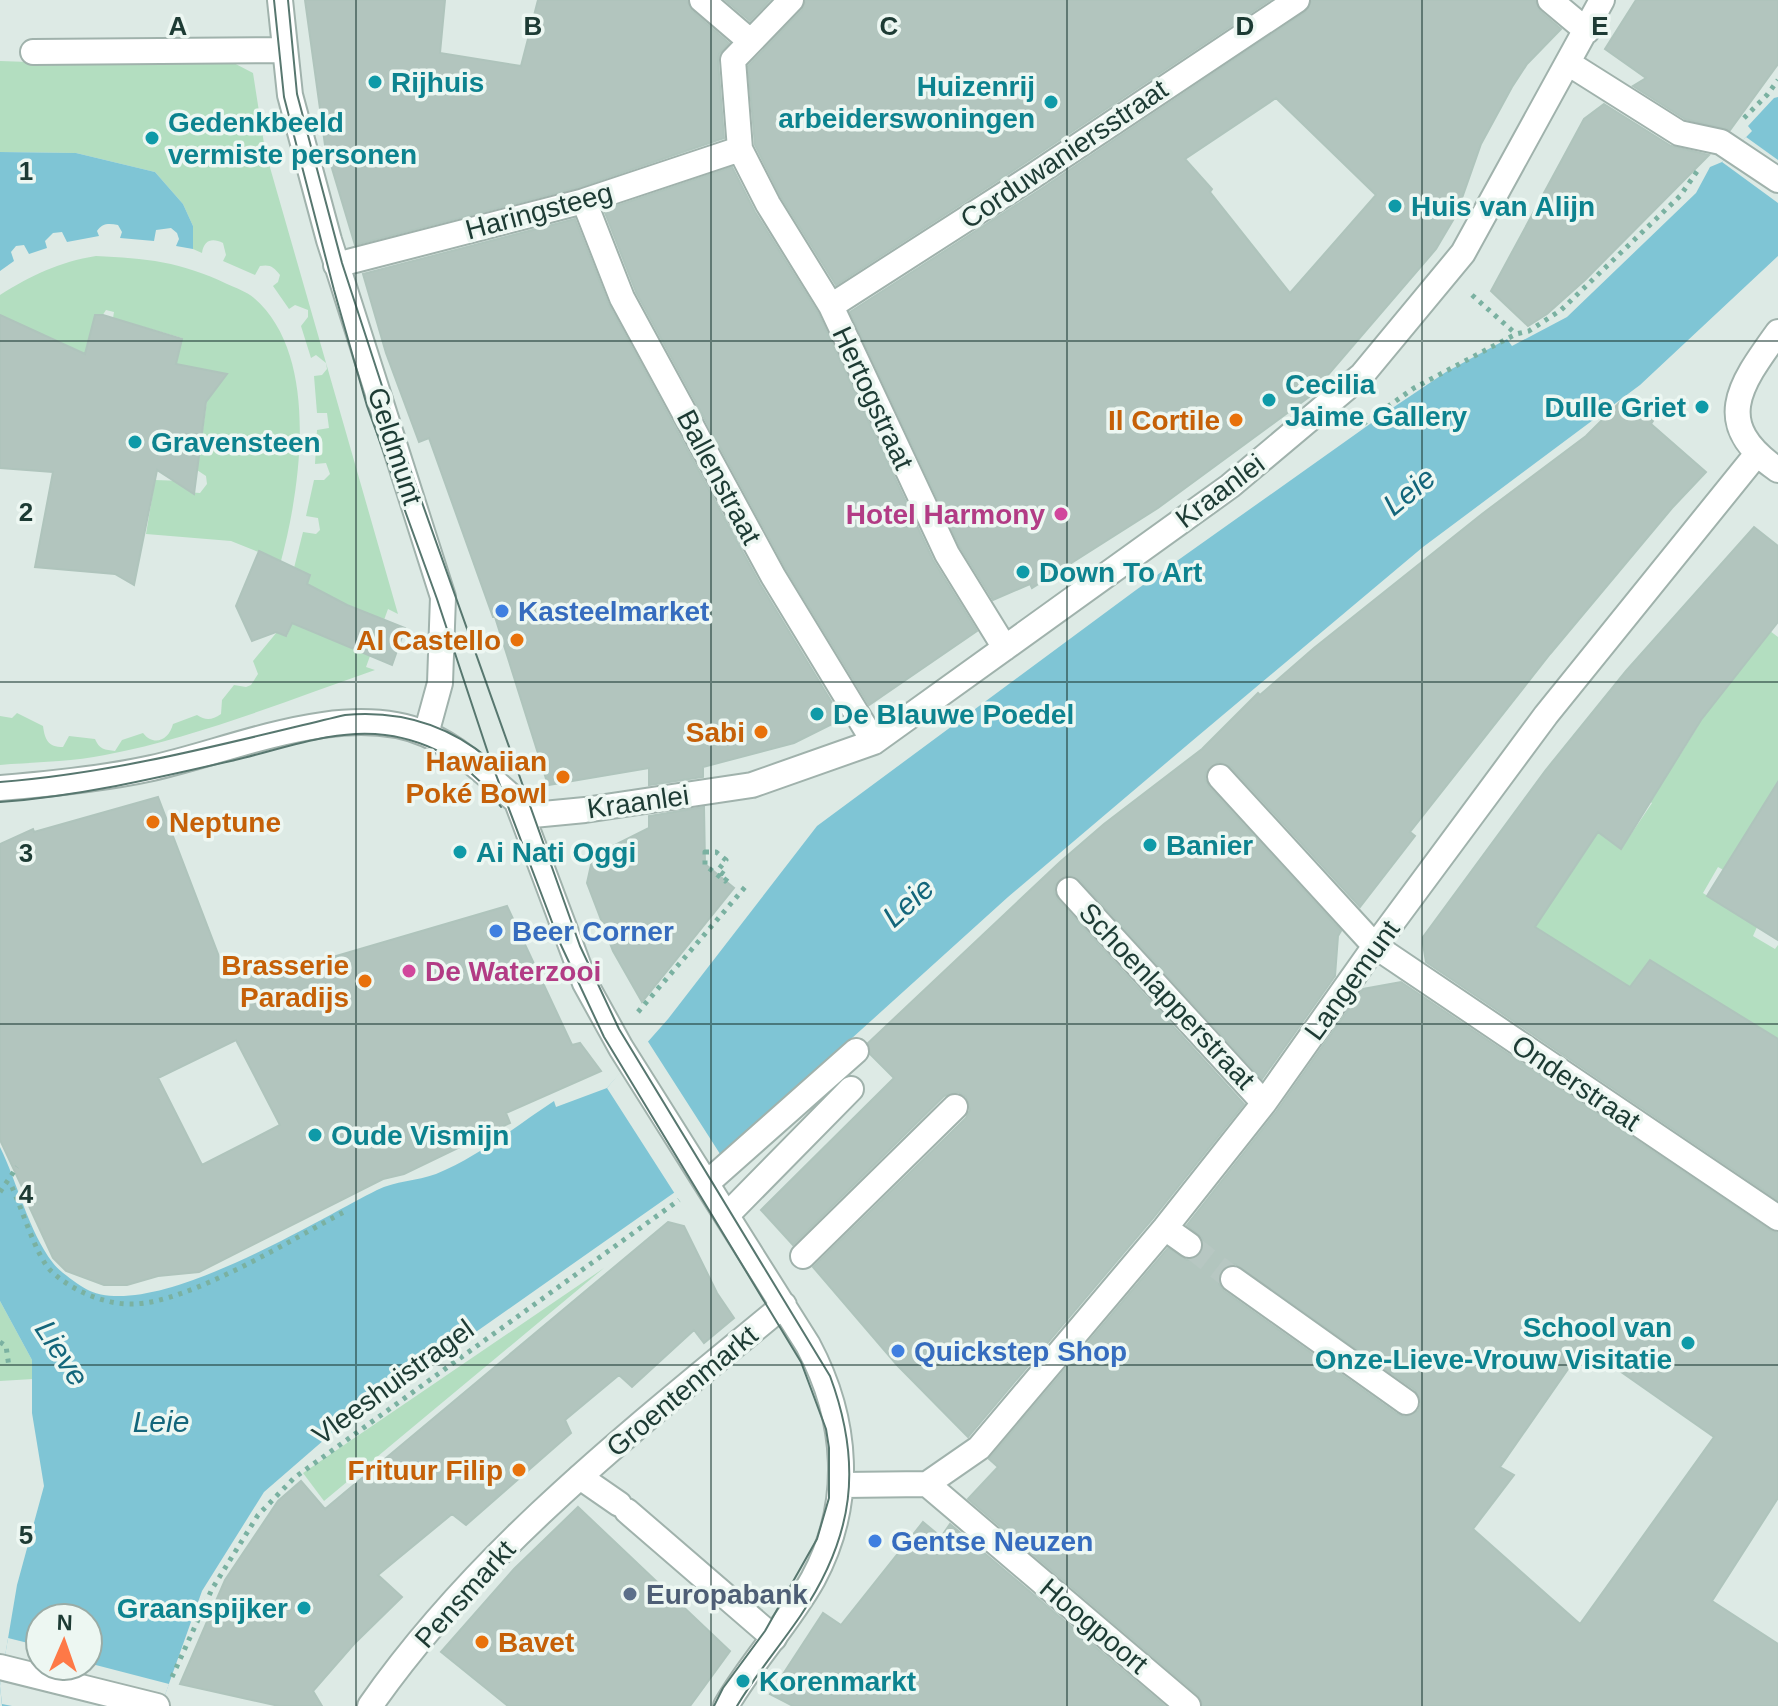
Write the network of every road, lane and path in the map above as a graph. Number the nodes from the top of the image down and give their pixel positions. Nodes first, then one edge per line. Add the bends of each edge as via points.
1 (280, 0) edge
2 (702, 0) edge
3 (791, 0) edge
4 (1297, 0) edge
5 (1550, 0) edge
6 (1602, 0) edge
7 (1587, 31) junction
8 (750, 41) junction
9 (285, 50) junction
10 (33, 52) dead end
11 (1568, 63) junction
12 (1778, 80) edge
13 (1731, 135) junction
14 (740, 149) junction
15 (1698, 171) dead end
16 (1778, 180) edge
17 (584, 201) junction
18 (336, 265) junction
19 (1446, 273) junction
20 (831, 306) junction
21 (1778, 332) edge
22 (1516, 334) junction
23 (1352, 431) dead end
24 (1756, 455) junction
25 (1778, 470) edge
26 (1005, 648) junction
27 (426, 734) junction
28 (874, 742) junction
29 (1220, 777) dead end
30 (0, 788) edge
31 (517, 802) junction
32 (705, 852) joint
33 (746, 886) dead end
34 (1069, 890) dead end
35 (1375, 946) junction
36 (617, 1040) junction
37 (856, 1051) dead end
38 (851, 1089) dead end
39 (1264, 1103) junction
40 (955, 1107) dead end
41 (17, 1167) dead end
42 (704, 1178) junction
43 (12, 1187) dead end
44 (0, 1192) edge
45 (684, 1197) dead end
46 (344, 1212) dead end
47 (727, 1215) junction
48 (1778, 1218) edge
49 (1165, 1228) junction
50 (1189, 1245) tunnel mouth
51 (803, 1256) dead end
52 (1233, 1279) tunnel mouth
53 (784, 1305) junction
54 (0, 1342) edge
55 (9, 1367) dead end
56 (1406, 1402) dead end
57 (573, 1483) junction
58 (927, 1484) junction
59 (843, 1485) junction
60 (767, 1647) junction
61 (178, 1665) dead end
62 (0, 1667) edge
63 (157, 1706) edge
64 (370, 1706) edge
65 (726, 1706) edge
66 (1188, 1706) edge

1 - 9 street, Geldmunt
2 - 8 street
3 - 8 street
4 - 20 street, Corduwaniersstraat
5 - 7 street
6 - 7 street, Kraanlei
7 - 11 street, Kraanlei
8 - 14 street via 733,60
9 - 10 street
9 - 18 street, Geldmunt via 290,95
11 - 13 street via 1679,133
11 - 19 street, Kraanlei via 1463,253
12 - 13 path
13 - 16 street
14 - 17 street, Haringsteeg
14 - 20 street, Hertogstraat
15 - 22 path via 1680,196 1561,310
17 - 18 street, Haringsteeg
17 - 28 street, Ballenstraat via 622,298 773,576
18 - 27 street, Geldmunt via 443,597 440,683
19 - 22 path
19 - 26 street, Kraanlei via 1362,375 1230,486
20 - 26 street, Hertogstraat via 947,554
21 - 24 street via 1743,386 1737,410 1739,430
22 - 23 path via 1414,388
24 - 25 street
24 - 35 street, Langemunt via 1546,715
26 - 28 street, Kraanlei
27 - 30 street via 357,722 304,729 151,768
27 - 31 street via 477,766
28 - 31 street, Kraanlei via 752,785 533,815
29 - 35 street, Onderstraat
31 - 36 street, Groentenmarkt via 585,983
32 - 32 path via 726,860 718,870 728,877 725,881 705,865
33 - 36 path
34 - 39 street, Schoenlapperstraat
35 - 39 street, Langemunt
35 - 48 street, Onderstraat
36 - 42 street, Groentenmarkt
37 - 42 street
38 - 47 street
39 - 49 street, Langemunt
40 - 51 street
41 - 44 path
42 - 47 street, Groentenmarkt
43 - 46 path via 50,1269 91,1296 134,1304 205,1284
45 - 61 path, Vleeshuistragel via 294,1478 258,1515 212,1589
47 - 53 street, Groentenmarkt
49 - 50 street
49 - 58 street, Langemunt via 979,1448
52 - 56 street
53 - 57 street, Groentenmarkt
53 - 59 street, Groentenmarkt via 825,1377 835,1412
54 - 55 path via 6,1346
57 - 60 street, Groentenmarkt via 623,1508
57 - 64 street, Pensmarkt via 497,1553
58 - 59 street
58 - 66 street, Hoogpoort
59 - 60 street, Groentenmarkt via 833,1531 813,1579
60 - 65 street
62 - 63 street

